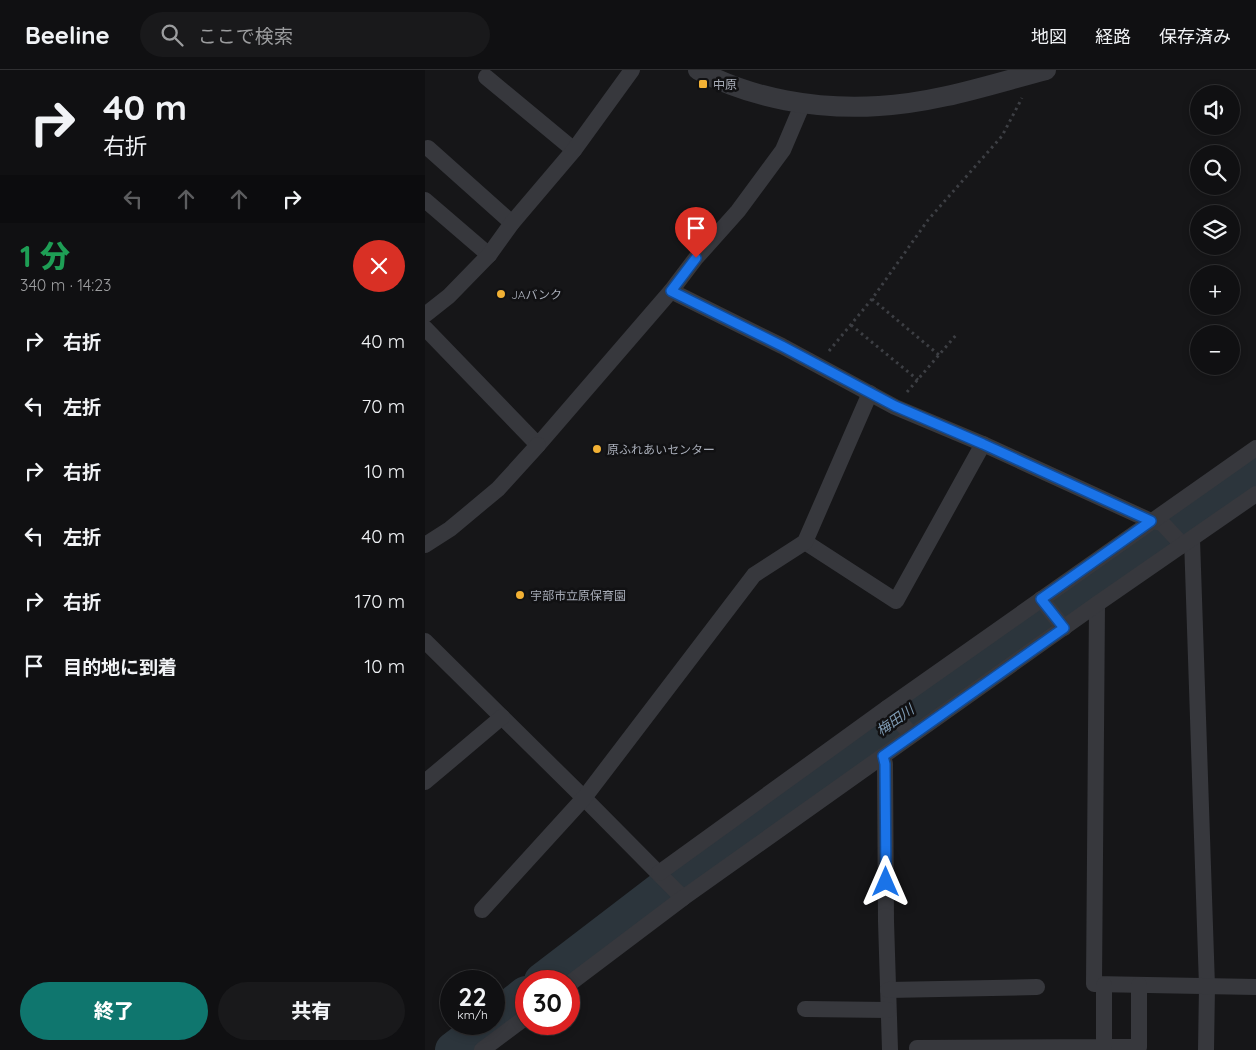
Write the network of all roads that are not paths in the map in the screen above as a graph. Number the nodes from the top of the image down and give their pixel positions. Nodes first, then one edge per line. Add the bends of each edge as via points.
1 (632, 70) edge
2 (698, 70) edge
3 (1037, 72) edge
4 (486, 77) dead end
5 (803, 103) junction
6 (428, 148) dead end
7 (574, 150) junction
8 (425, 200) edge
9 (512, 223) junction
10 (489, 255) junction
11 (671, 291) junction
12 (425, 315) edge
13 (425, 328) edge
14 (871, 393) junction
15 (983, 444) junction
16 (538, 445) junction
17 (1256, 448) edge
18 (1256, 494) edge
19 (1156, 522) junction
20 (1183, 541) junction
21 (805, 542) junction
22 (425, 545) edge
23 (1043, 601) junction
24 (1097, 604) junction
25 (1062, 625) junction
26 (425, 642) edge
27 (889, 710) junction
28 (502, 717) junction
29 (909, 732) junction
30 (883, 756) junction
31 (425, 782) edge
32 (584, 798) junction
33 (661, 875) junction
34 (680, 895) junction
35 (482, 910) dead end
36 (580, 975) edge
37 (1104, 985) junction
38 (1139, 985) junction
39 (1207, 986) junction
40 (1037, 987) dead end
41 (1256, 987) edge
42 (888, 990) junction
43 (805, 1009) dead end
44 (888, 1010) junction
45 (515, 1025) edge
46 (1104, 1047) junction
47 (917, 1048) dead end
48 (990, 1049) edge
49 (482, 1050) edge
50 (890, 1050) edge
51 (1206, 1050) edge

1 - 7 street
2 - 5 street via 758,93
3 - 5 street via 954,94 880,106
4 - 7 street
5 - 11 street via 783,150 738,211
6 - 9 street
7 - 9 street
8 - 10 street
9 - 10 street
10 - 12 street via 449,296
11 - 14 street
11 - 16 street
13 - 16 street
14 - 15 street
14 - 21 street
15 - 19 street
15 - 21 street via 896,601
16 - 22 street via 498,489 450,529
17 - 19 street
18 - 20 street
19 - 20 street
19 - 23 street
20 - 24 street
20 - 39 street
21 - 32 street via 754,576
23 - 25 street
23 - 27 street
24 - 25 street
24 - 37 street via 1094,984
25 - 29 street
26 - 28 street
27 - 29 street
27 - 33 street
28 - 31 street
28 - 32 street
29 - 30 street
30 - 34 street
30 - 42 street
32 - 33 street
32 - 35 street
33 - 34 street
34 - 36 street
37 - 38 street
37 - 46 street
38 - 39 street
38 - 46 street via 1139,1047
39 - 41 street
39 - 51 street
40 - 42 street
42 - 44 street
43 - 44 street
44 - 50 street
45 - 49 street
46 - 48 street
47 - 48 street

